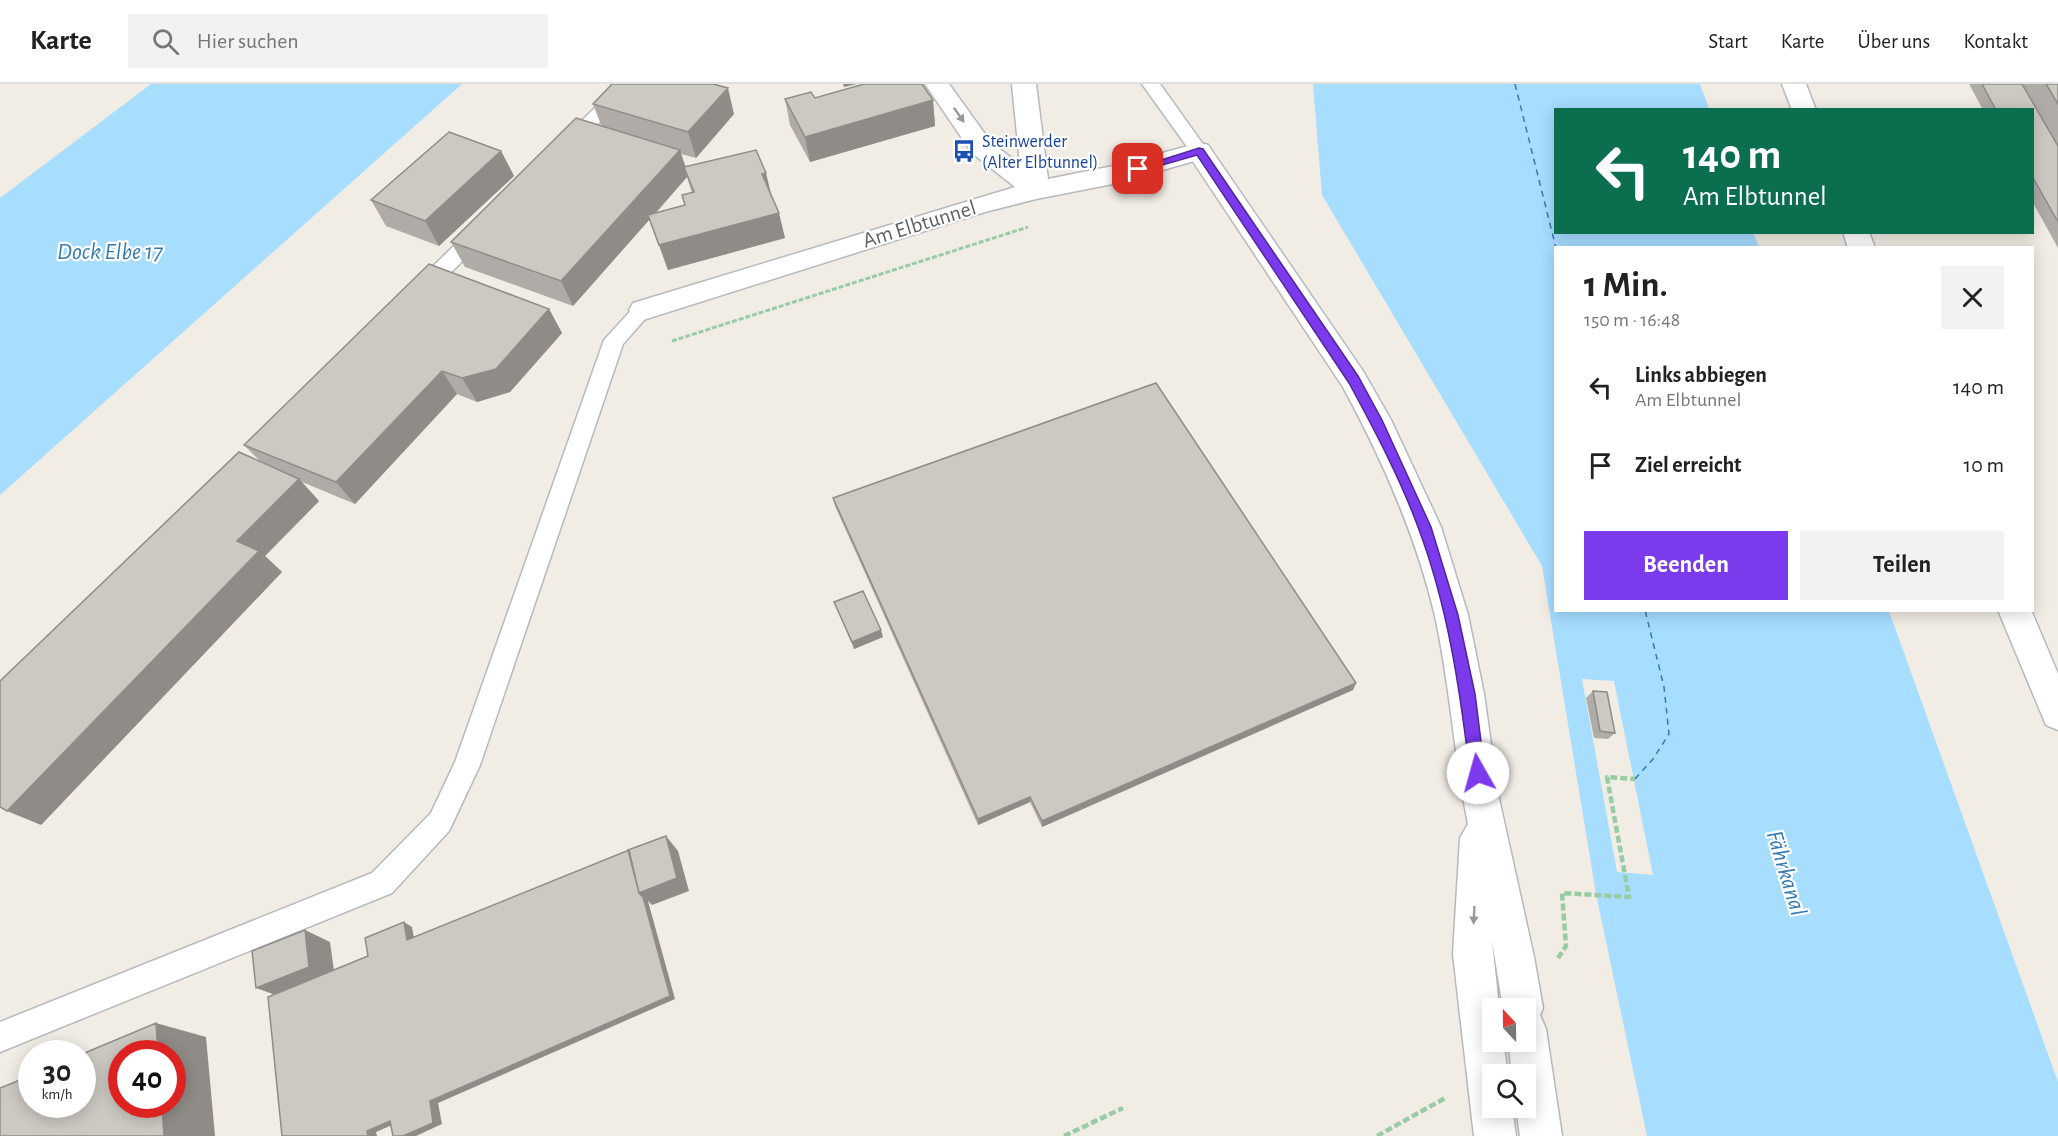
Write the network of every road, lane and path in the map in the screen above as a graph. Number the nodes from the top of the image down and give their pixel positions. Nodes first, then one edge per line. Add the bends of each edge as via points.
1 (621, 84) edge
2 (938, 84) edge
3 (1024, 84) edge
4 (1794, 84) edge
5 (1152, 86) edge
6 (1803, 108) edge
7 (1199, 151) junction
8 (552, 161) edge
9 (1036, 189) junction
10 (493, 219) edge
11 (1034, 225) dead end
12 (409, 302) edge
13 (643, 310) joint
14 (672, 341) dead end
15 (2015, 612) edge
16 (2058, 714) edge
17 (1635, 779) dead end
18 (1480, 794) junction
19 (1555, 963) dead end
20 (1521, 998) edge
21 (0, 1037) edge
22 (1529, 1052) edge
23 (1448, 1096) dead end
24 (1123, 1108) dead end
25 (1064, 1136) edge
26 (1377, 1136) edge
27 (1495, 1136) edge
28 (1541, 1136) edge

1 - 8 lane via 627,86
2 -> 9 street via 981,147
3 - 9 street
4 - 6 street
5 - 7 lane
7 - 9 street, Am Elbtunnel via 1118,174
7 - 18 street via 1353,379 1409,489 1425,527 1451,615 1467,694
9 - 13 street, Am Elbtunnel
10 - 12 lane
11 - 14 path
13 - 21 lane via 614,340 467,765 440,822 382,883
15 - 16 street
17 - 19 path via 1607,777 1629,897 1562,893 1566,946
18 - 20 street
18 -> 27 street via 1472,954
22 - 28 street
23 - 26 path
24 - 25 path

